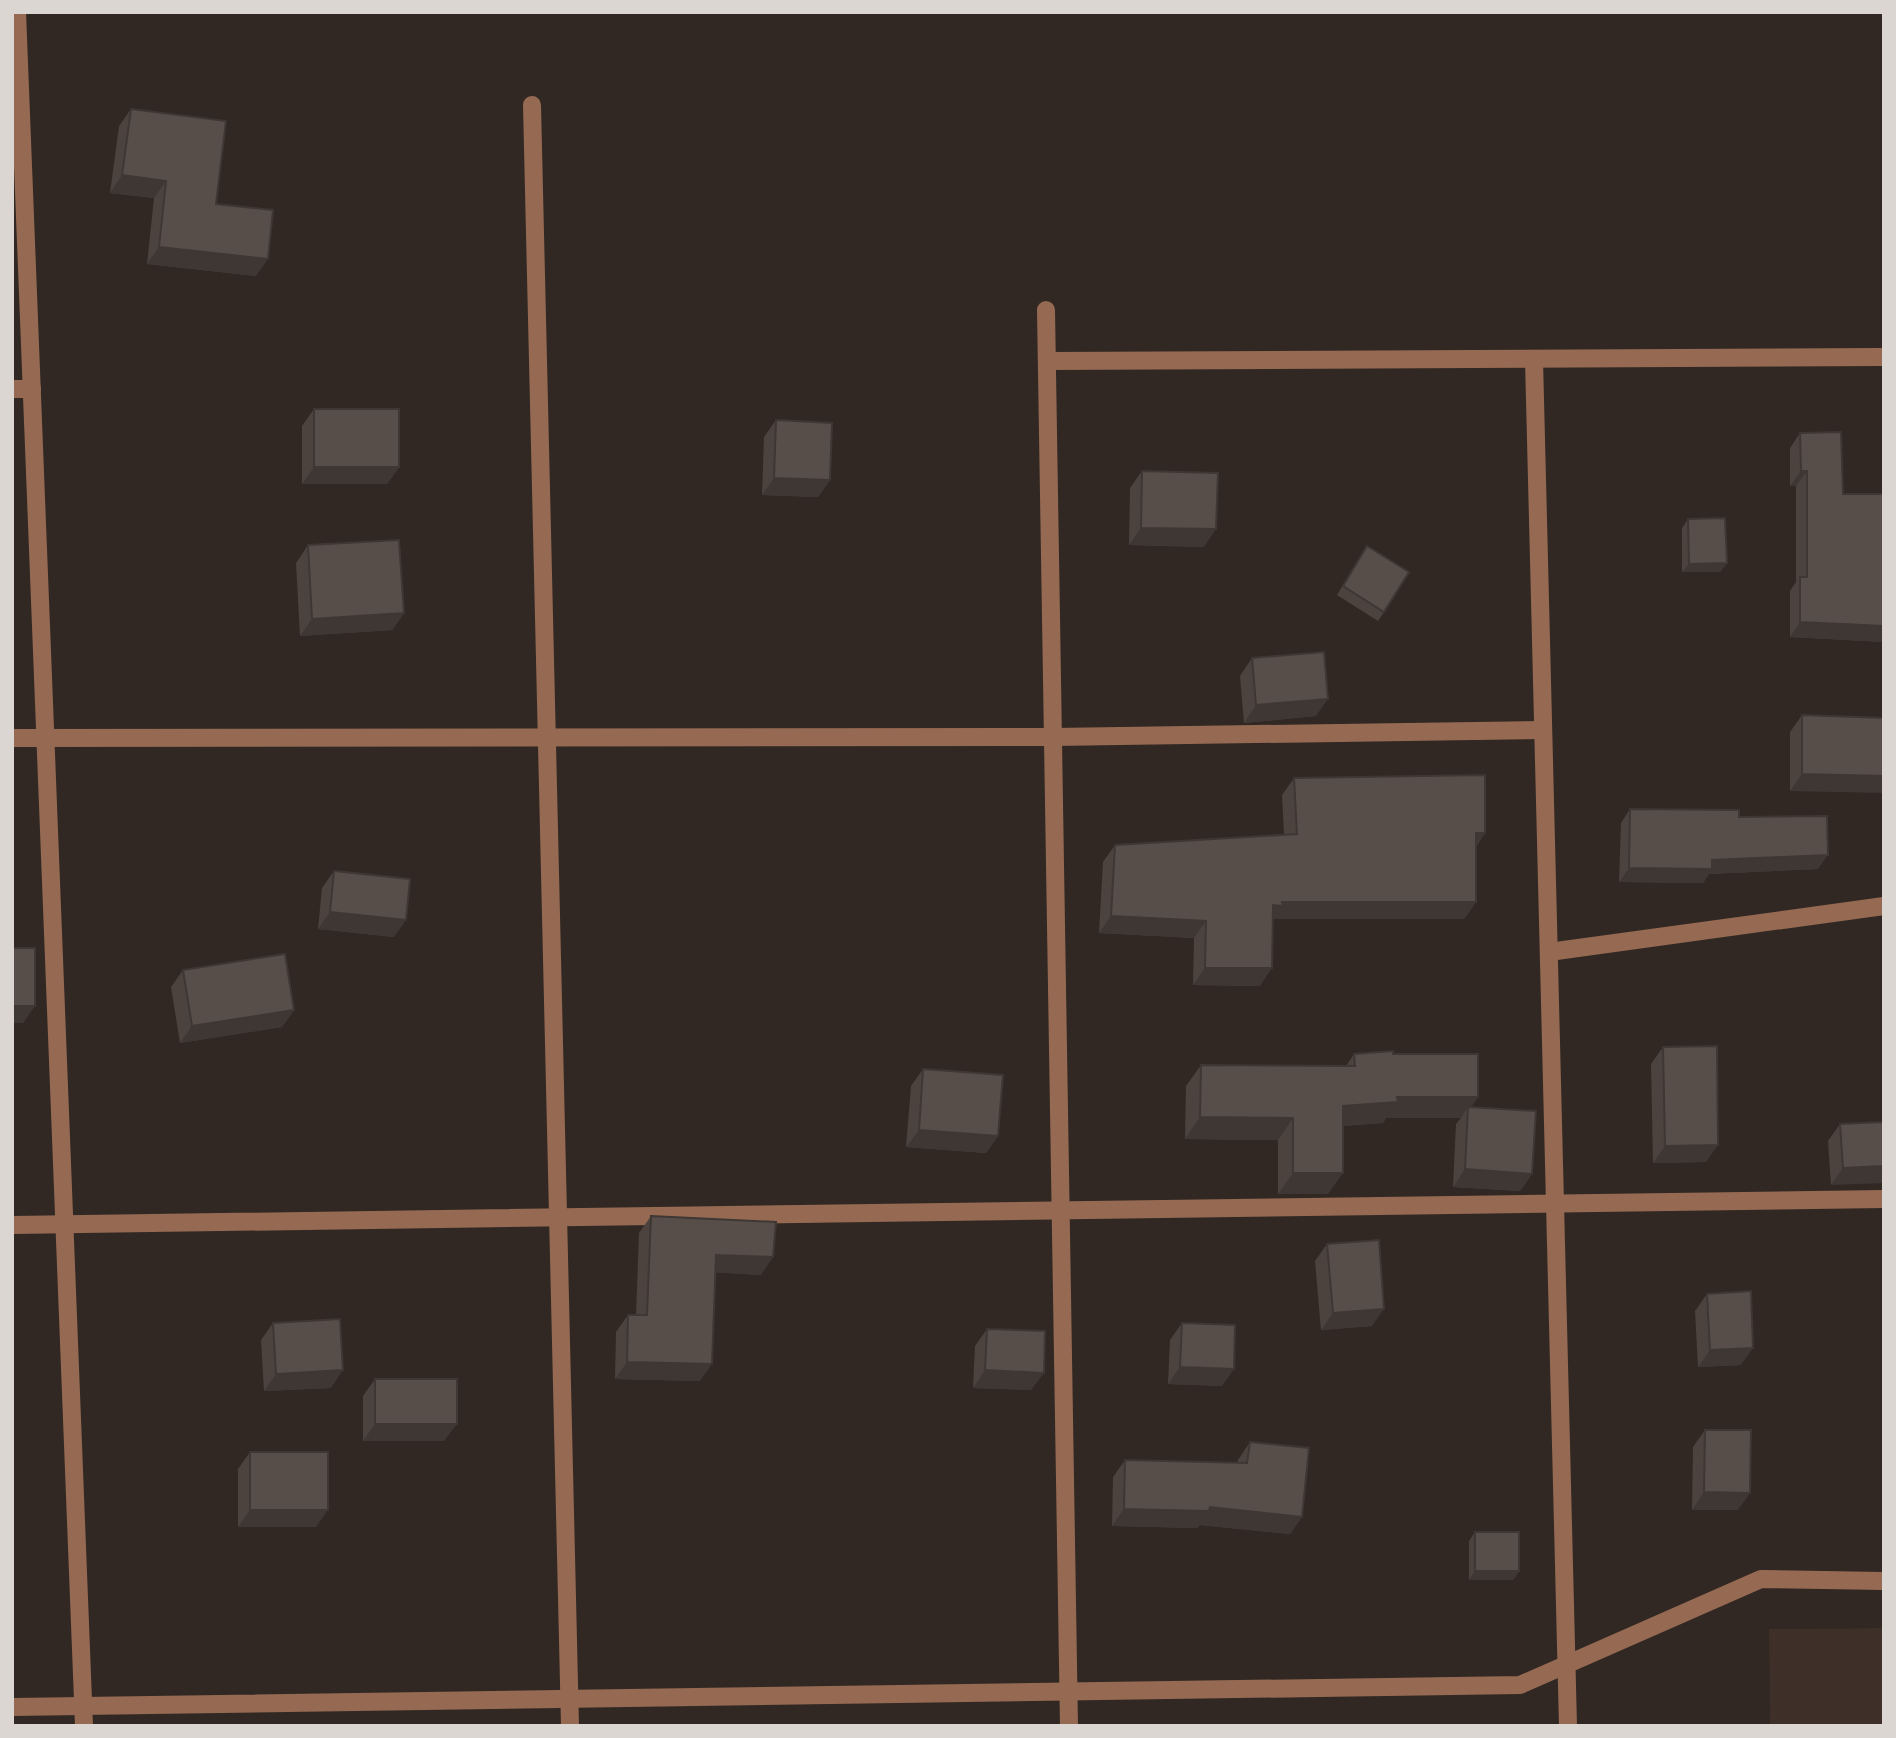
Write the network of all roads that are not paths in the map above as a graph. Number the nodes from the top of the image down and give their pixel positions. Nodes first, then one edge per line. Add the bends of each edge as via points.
1 (17, 12) edge
2 (532, 105) dead end
3 (1046, 310) dead end
4 (1884, 357) edge
5 (1534, 359) junction
6 (1047, 361) junction
7 (12, 389) edge
8 (32, 389) junction
9 (1543, 730) junction
10 (1053, 737) junction
11 (12, 738) edge
12 (46, 738) junction
13 (547, 738) junction
14 (1884, 906) edge
15 (1549, 951) junction
16 (1884, 1199) edge
17 (1555, 1204) junction
18 (1060, 1211) junction
19 (558, 1218) junction
20 (65, 1225) junction
21 (12, 1226) edge
22 (1884, 1581) edge
23 (1566, 1664) junction
24 (1069, 1692) junction
25 (569, 1699) junction
26 (84, 1706) junction
27 (12, 1707) edge
28 (85, 1726) edge
29 (570, 1726) edge
30 (1069, 1726) edge
31 (1568, 1726) edge

1 - 8 street
2 - 13 street
3 - 6 street
4 - 5 street
5 - 6 street
5 - 9 street
6 - 10 street
7 - 8 street
8 - 12 street
9 - 10 street
9 - 15 street
10 - 13 street
10 - 18 street
11 - 12 street
12 - 13 street
12 - 20 street
13 - 19 street
14 - 15 street
15 - 17 street
16 - 17 street
17 - 18 street
17 - 23 street
18 - 19 street
18 - 24 street
19 - 20 street
19 - 25 street
20 - 21 street
20 - 26 street
22 - 23 street via 1761,1578
23 - 24 street via 1520,1685
23 - 31 street
24 - 25 street
24 - 30 street
25 - 26 street
25 - 29 street
26 - 27 street
26 - 28 street

